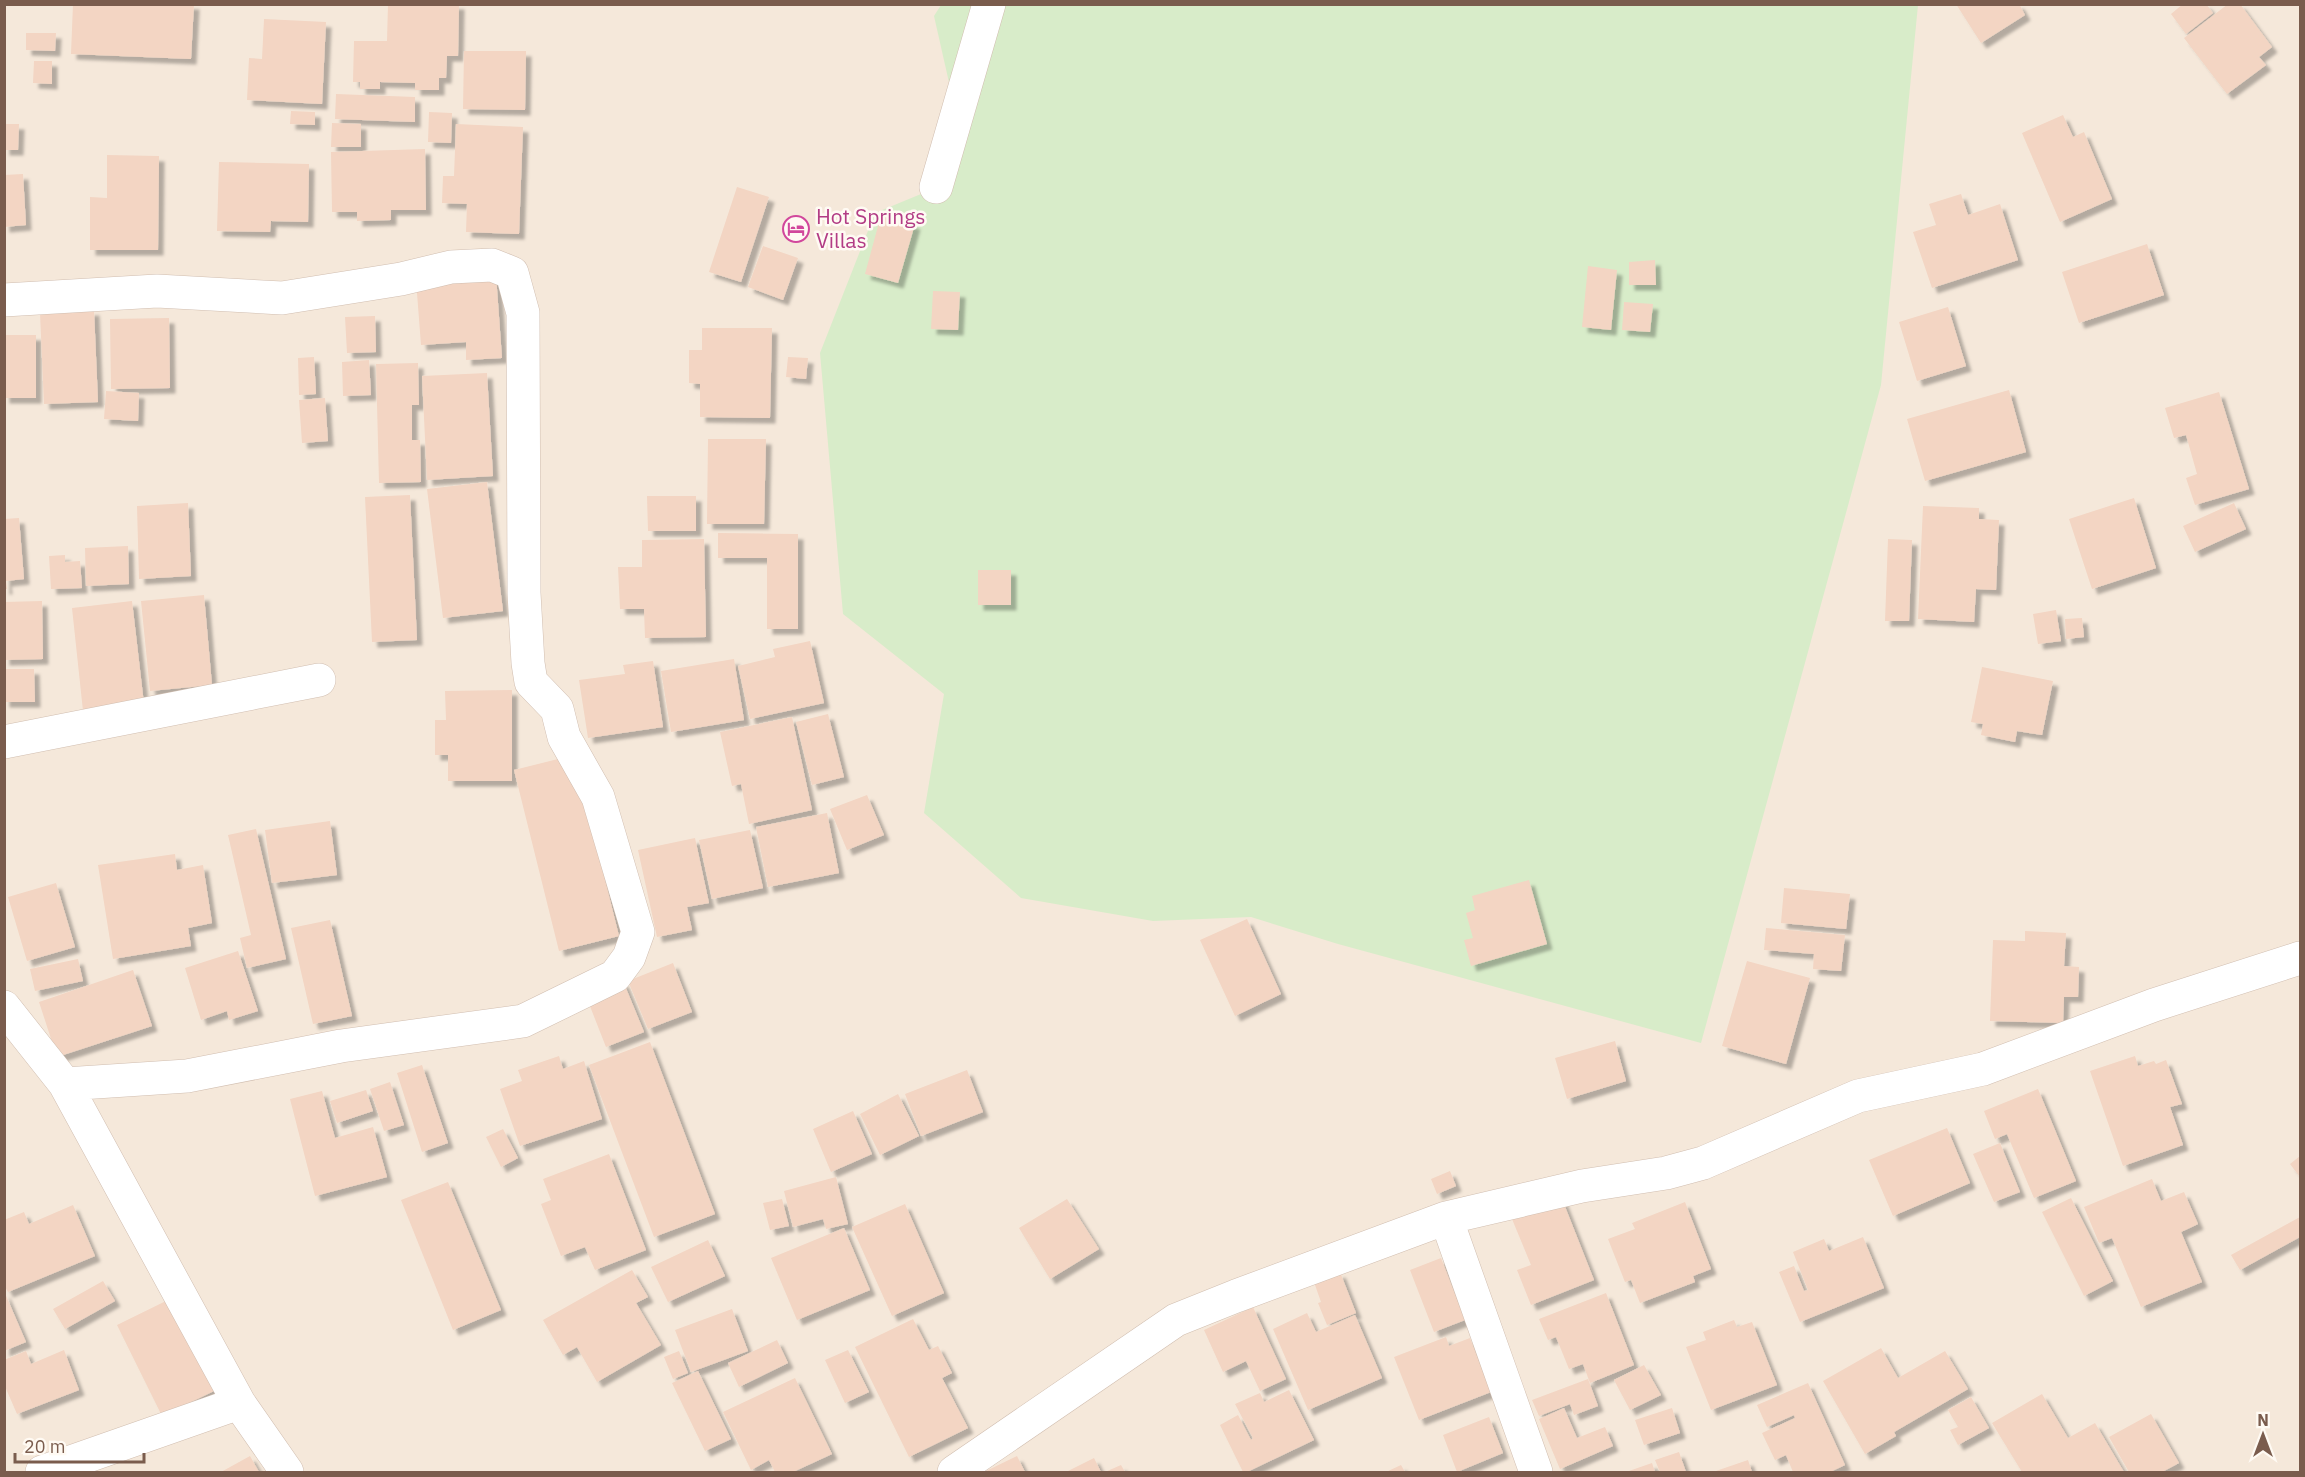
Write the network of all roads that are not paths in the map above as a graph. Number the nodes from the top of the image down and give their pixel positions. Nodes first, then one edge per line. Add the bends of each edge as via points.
1 (989, 4) edge
2 (936, 187) dead end
3 (4, 300) edge
4 (319, 680) dead end
5 (4, 742) edge
6 (2301, 958) edge
7 (4, 1007) edge
8 (65, 1084) junction
9 (1446, 1218) junction
10 (239, 1402) junction
11 (42, 1473) edge
12 (287, 1473) edge
13 (954, 1473) edge
14 (1536, 1473) edge

1 - 2 street
3 - 8 street via 158,291 282,298 450,267 492,265 512,273 523,312 524,593 531,682 557,710 564,737 598,797 638,932 629,957 615,976 523,1021 341,1046 187,1076
4 - 5 street
6 - 9 street via 2154,1005 1983,1069 1858,1096 1703,1163
7 - 8 street
8 - 10 street
9 - 13 street via 1176,1320
9 - 14 street
10 - 11 street
10 - 12 street

